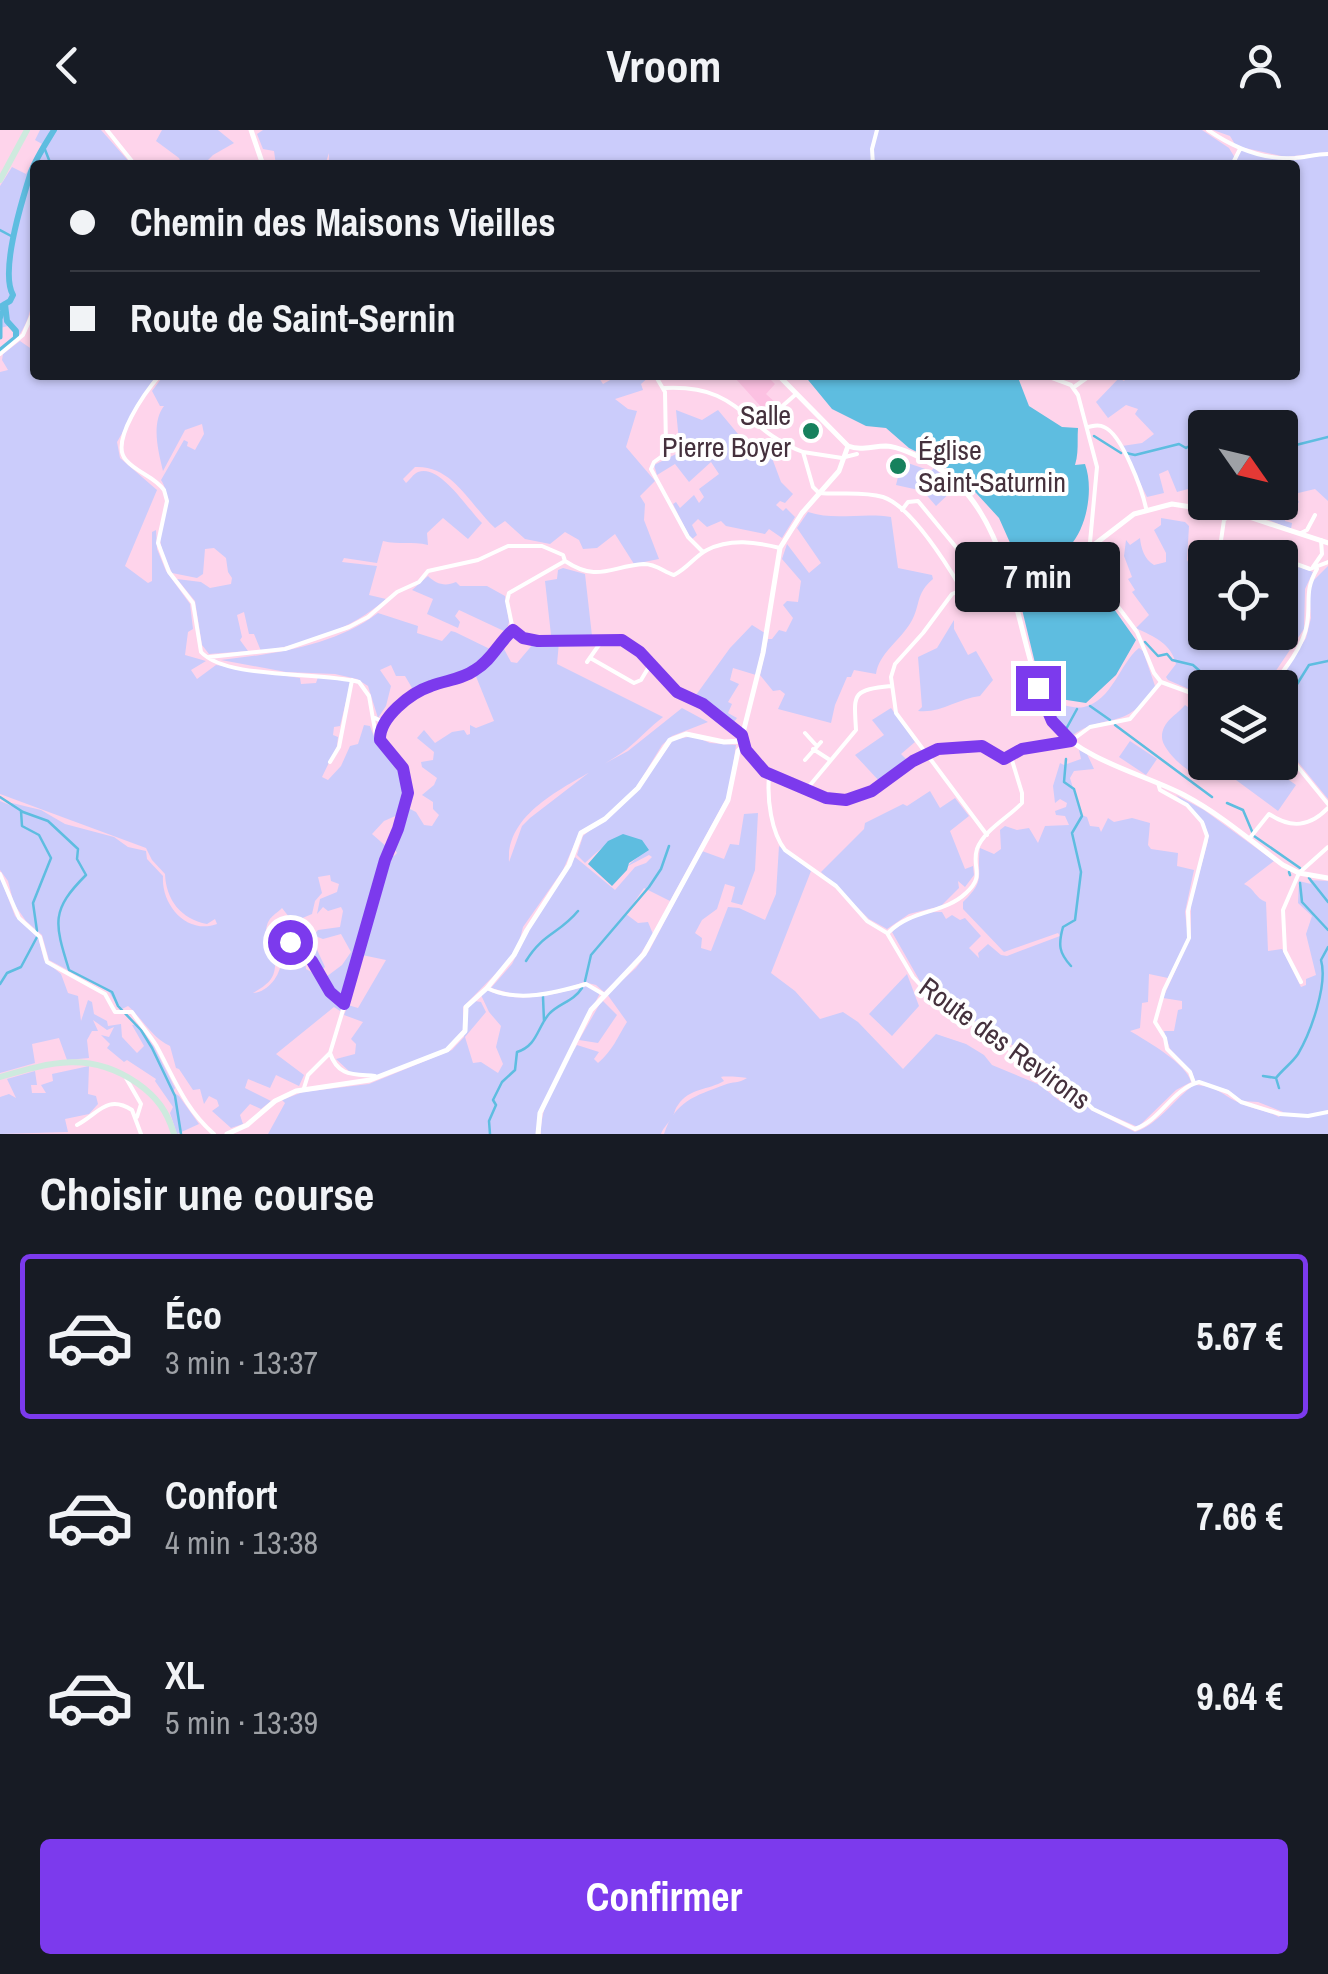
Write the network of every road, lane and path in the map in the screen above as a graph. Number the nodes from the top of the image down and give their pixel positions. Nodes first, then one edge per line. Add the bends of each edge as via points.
1 (28, 130) edge
2 (107, 130) edge
3 (251, 130) edge
4 (877, 130) edge
5 (1208, 130) edge
6 (1240, 149) junction
7 (1328, 154) edge
8 (131, 160) edge
9 (262, 160) edge
10 (873, 160) edge
11 (1234, 160) edge
12 (0, 180) edge
13 (30, 318) edge
14 (0, 354) edge
15 (157, 380) edge
16 (658, 380) edge
17 (782, 380) edge
18 (1056, 380) edge
19 (1084, 380) edge
20 (1074, 387) junction
21 (664, 388) junction
22 (795, 395) junction
23 (752, 421) junction
24 (1087, 428) junction
25 (849, 449) junction
26 (803, 452) junction
27 (866, 456) dead end
28 (819, 493) junction
29 (1188, 506) edge
30 (1146, 508) junction
31 (902, 510) junction
32 (1315, 515) dead end
33 (1256, 520) edge
34 (1301, 533) junction
35 (1325, 542) edge
36 (780, 548) junction
37 (1089, 550) junction
38 (703, 552) junction
39 (565, 562) junction
40 (1328, 562) edge
41 (1298, 564) edge
42 (1008, 568) junction
43 (1313, 569) junction
44 (979, 584) junction
45 (960, 588) junction
46 (513, 630) junction
47 (602, 640) junction
48 (204, 656) junction
49 (650, 665) junction
50 (1281, 670) edge
51 (352, 680) junction
52 (1161, 682) junction
53 (892, 686) junction
54 (1188, 692) edge
55 (372, 717) junction
56 (383, 722) junction
57 (805, 732) dead end
58 (380, 740) junction
59 (742, 741) junction
60 (1071, 741) junction
61 (817, 746) junction
62 (928, 753) junction
63 (1010, 756) junction
64 (804, 760) dead end
65 (832, 760) junction
66 (330, 762) dead end
67 (1298, 768) edge
68 (770, 775) junction
69 (1158, 783) junction
70 (806, 790) junction
71 (1328, 806) edge
72 (987, 835) junction
73 (1252, 836) junction
74 (1328, 848) edge
75 (1299, 873) junction
76 (0, 874) edge
77 (1328, 878) edge
78 (887, 933) junction
79 (283, 938) dead end
80 (1301, 982) dead end
81 (487, 988) junction
82 (603, 994) junction
83 (344, 1004) junction
84 (330, 1053) junction
85 (126, 1076) junction
86 (0, 1077) edge
87 (379, 1078) junction
88 (1194, 1083) junction
89 (304, 1088) junction
90 (1328, 1112) edge
91 (137, 1117) junction
92 (77, 1126) dead end
93 (141, 1134) edge
94 (174, 1134) edge
95 (214, 1134) edge
96 (226, 1134) edge
97 (538, 1134) edge

1 - 12 main road
2 - 8 street
3 - 9 street
4 - 10 street
5 - 6 street
6 - 7 street via 1284,158
6 - 11 street
13 - 14 street
15 - 48 street via 120,450 164,490 158,544 193,603
16 - 21 street
17 - 22 street
18 - 20 street
19 - 20 street
20 - 24 street
21 - 23 street via 710,391
21 - 38 street via 666,451 651,469
22 - 23 street
22 - 25 street
23 - 26 street
24 - 30 street via 1110,431
24 - 37 street via 1097,472
25 - 26 street
25 - 27 street
25 - 28 street
25 - 42 street via 900,449 942,471 978,512
26 - 28 street
28 - 31 street via 873,495
28 - 36 street
29 - 30 street
30 - 37 street
31 - 44 street via 918,502
31 - 45 street
32 - 34 street
33 - 34 street
34 - 35 street
35 - 43 street
36 - 38 street via 735,542
36 - 59 street
37 - 42 street
37 - 52 street
38 - 39 street via 674,574 646,564 587,572
39 - 46 street via 509,593
39 - 48 street via 551,548 508,546 431,570 368,617 315,639 273,651
40 - 43 street
41 - 43 street
42 - 44 street
42 - 60 street via 1041,698
43 - 50 street via 1304,635
44 - 45 street
45 - 53 street via 895,664
46 - 47 street via 532,640
46 - 56 street via 475,671 424,689
47 - 49 street via 622,640
47 - 49 street via 590,661 634,683
48 - 51 street via 283,674
49 - 59 street
51 - 55 street via 367,690
51 - 66 street via 339,748
52 - 54 street
52 - 60 street via 1130,719 1090,727
53 - 62 street via 896,713
53 - 65 street via 857,695 856,730
55 - 56 street
55 - 58 street
56 - 58 street
57 - 61 street
58 - 83 street via 403,768 408,793
59 - 68 street
59 - 81 street via 686,734 670,740 638,788 582,833 569,866
59 - 82 street via 728,800 649,947
60 - 63 street
60 - 69 street
61 - 64 street
61 - 65 street
62 - 63 street via 975,746 1002,759
62 - 70 street via 852,799
62 - 72 street
63 - 72 street via 1022,803
65 - 70 street
67 - 71 street
68 - 70 street
68 - 78 street, Route des Revirons via 779,842
69 - 73 street
69 - 88 street via 1199,818 1207,836 1188,910 1189,938 1154,1022
71 - 73 street via 1307,824 1269,814
72 - 78 street via 976,852 979,872 972,888 953,904 914,914
73 - 75 street
74 - 75 street
75 - 77 street
75 - 80 street via 1282,916 1285,951
76 - 95 street via 19,918 40,936 47,962 105,994 115,1012 132,1012 194,1116
78 - 88 street, Route des Revirons via 927,992 1064,1081 1093,1109 1136,1129
79 - 83 street via 312,961
81 - 82 street via 518,997 586,984
81 - 87 street via 466,1007 465,1031 456,1044
82 - 97 street via 540,1113
83 - 84 street
84 - 87 street via 344,1073
84 - 89 street
85 - 86 main road via 88,1062
85 - 91 street via 141,1104
85 - 94 main road via 159,1102
87 - 89 street
88 - 90 street via 1280,1114
89 - 96 street
91 - 92 street via 125,1105 107,1103
91 - 93 street

